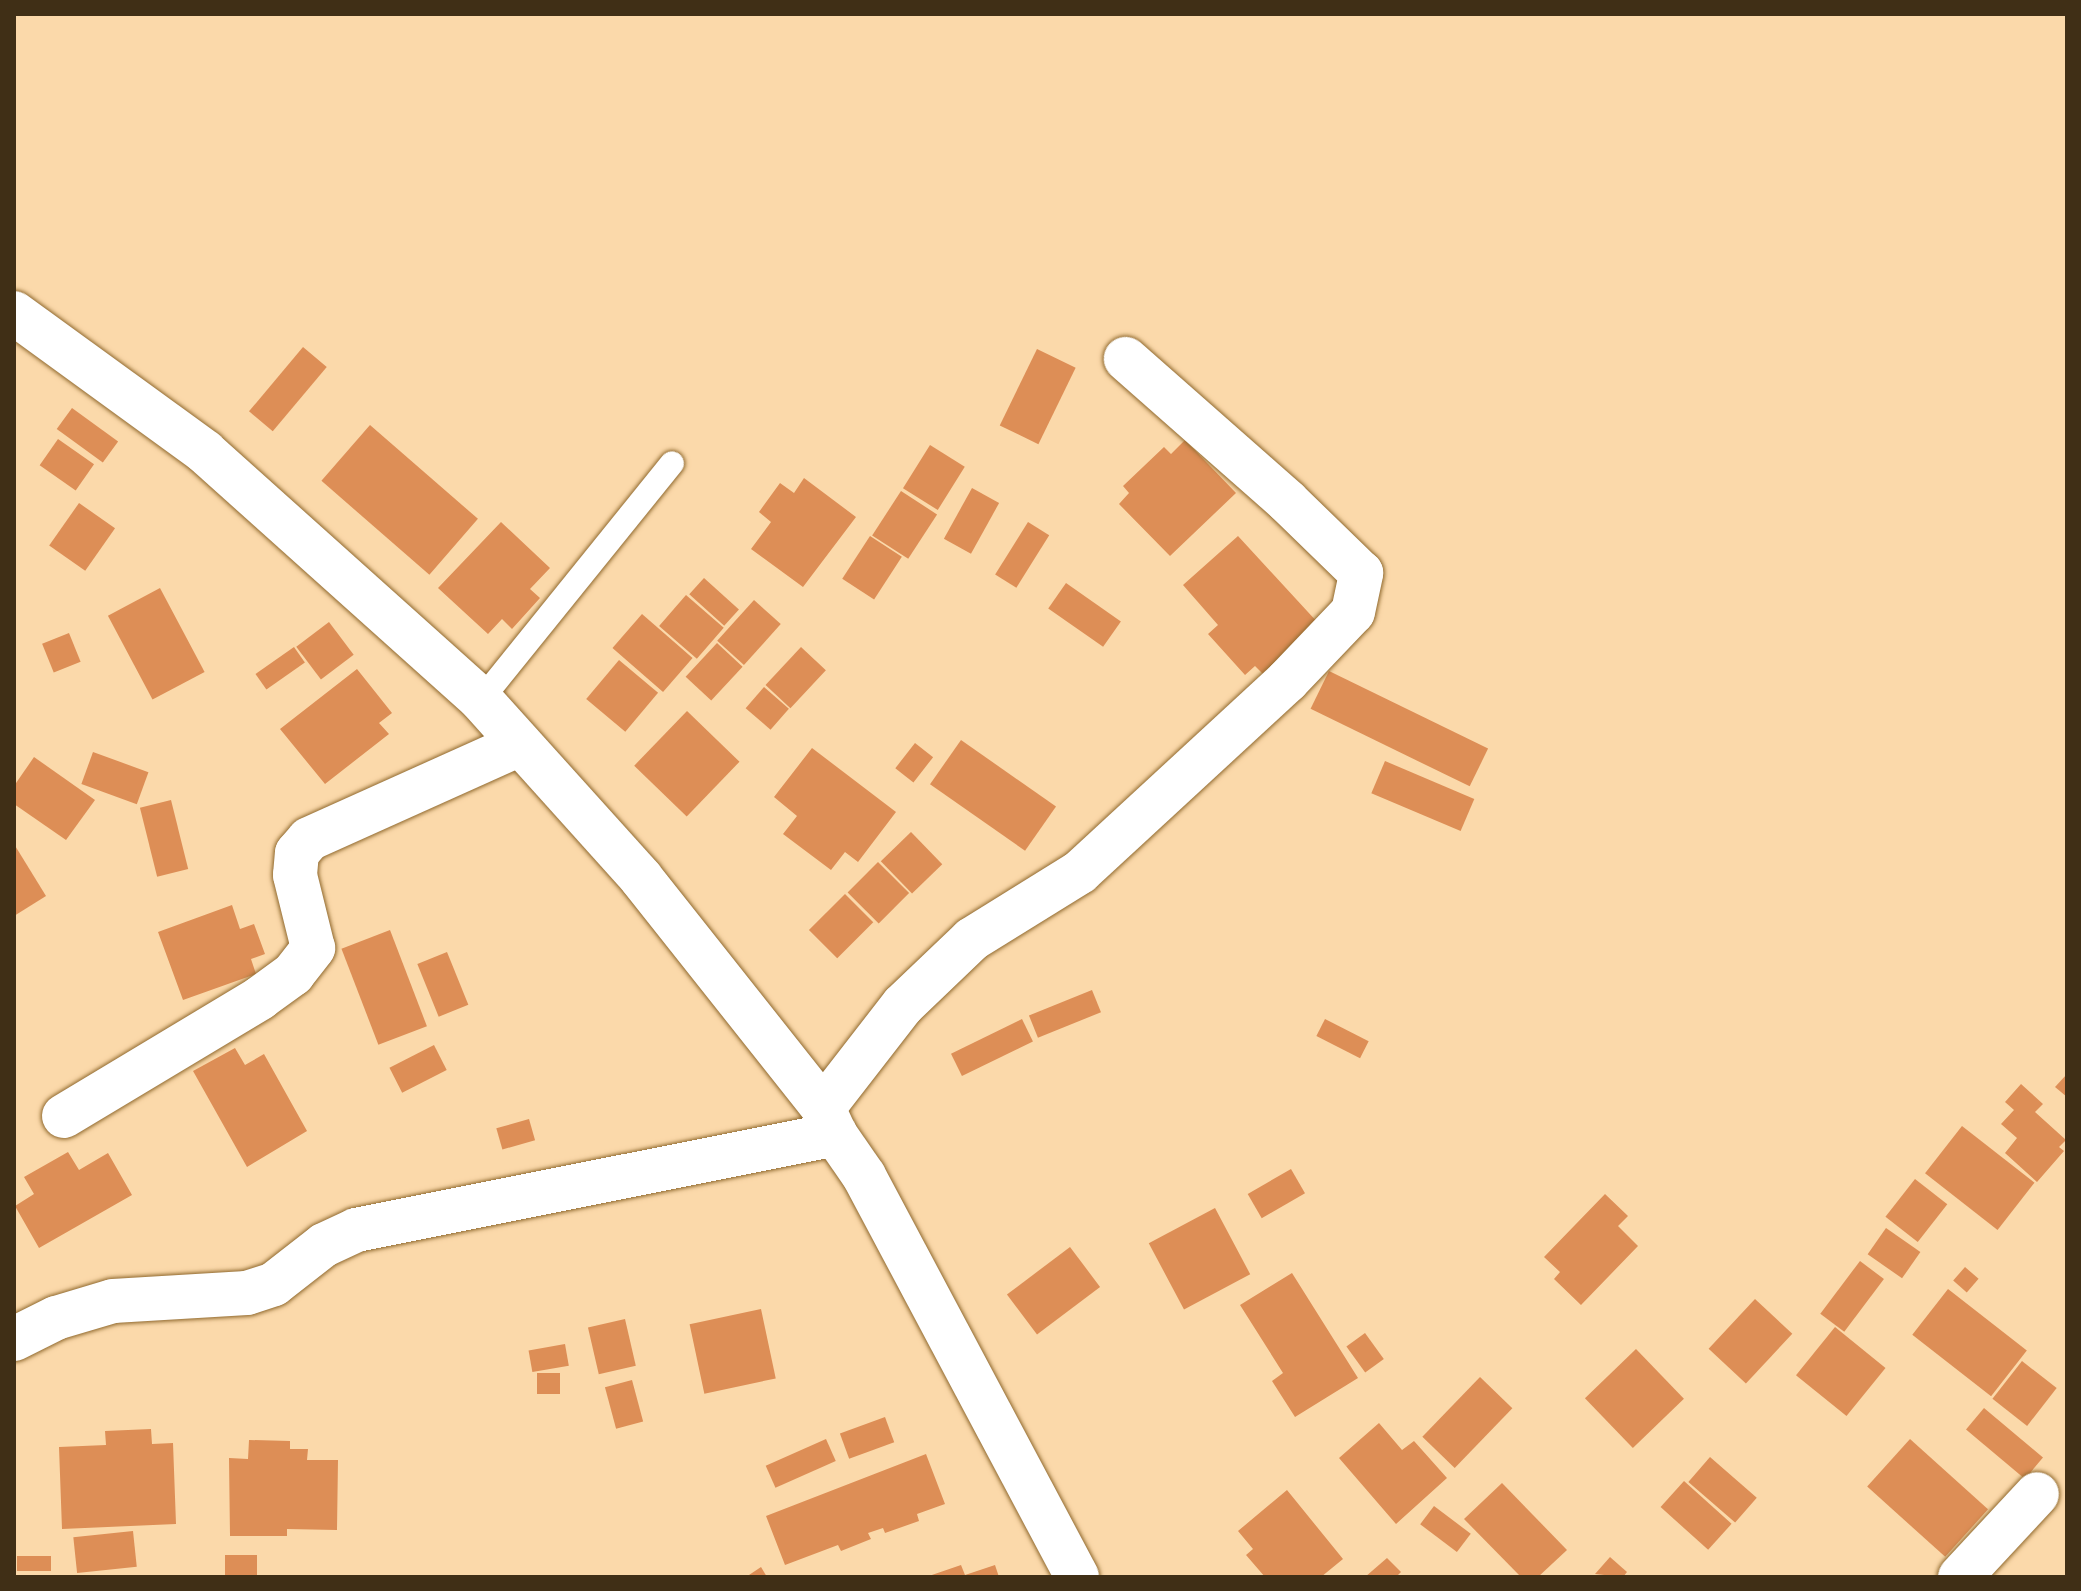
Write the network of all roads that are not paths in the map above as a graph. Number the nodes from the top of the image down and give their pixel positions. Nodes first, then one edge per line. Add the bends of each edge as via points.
1 (14, 313) edge
2 (1126, 359) dead end
3 (672, 463) dead end
4 (481, 700) junction
5 (520, 744) junction
6 (64, 1116) dead end
7 (829, 1121) junction
8 (14, 1339) edge
9 (2037, 1494) dead end
10 (1077, 1577) edge
11 (1960, 1577) edge

1 - 4 street via 205,452
2 - 7 street via 1361,573 1353,612 1287,681 1080,872 961,950 903,1005
3 - 4 lane
4 - 5 street
5 - 6 street via 309,839 297,853 295,875 313,948 293,974
5 - 7 street via 641,878
7 - 8 street via 356,1230 260,1289 113,1301 56,1318
7 - 10 street via 864,1176
9 - 11 street

